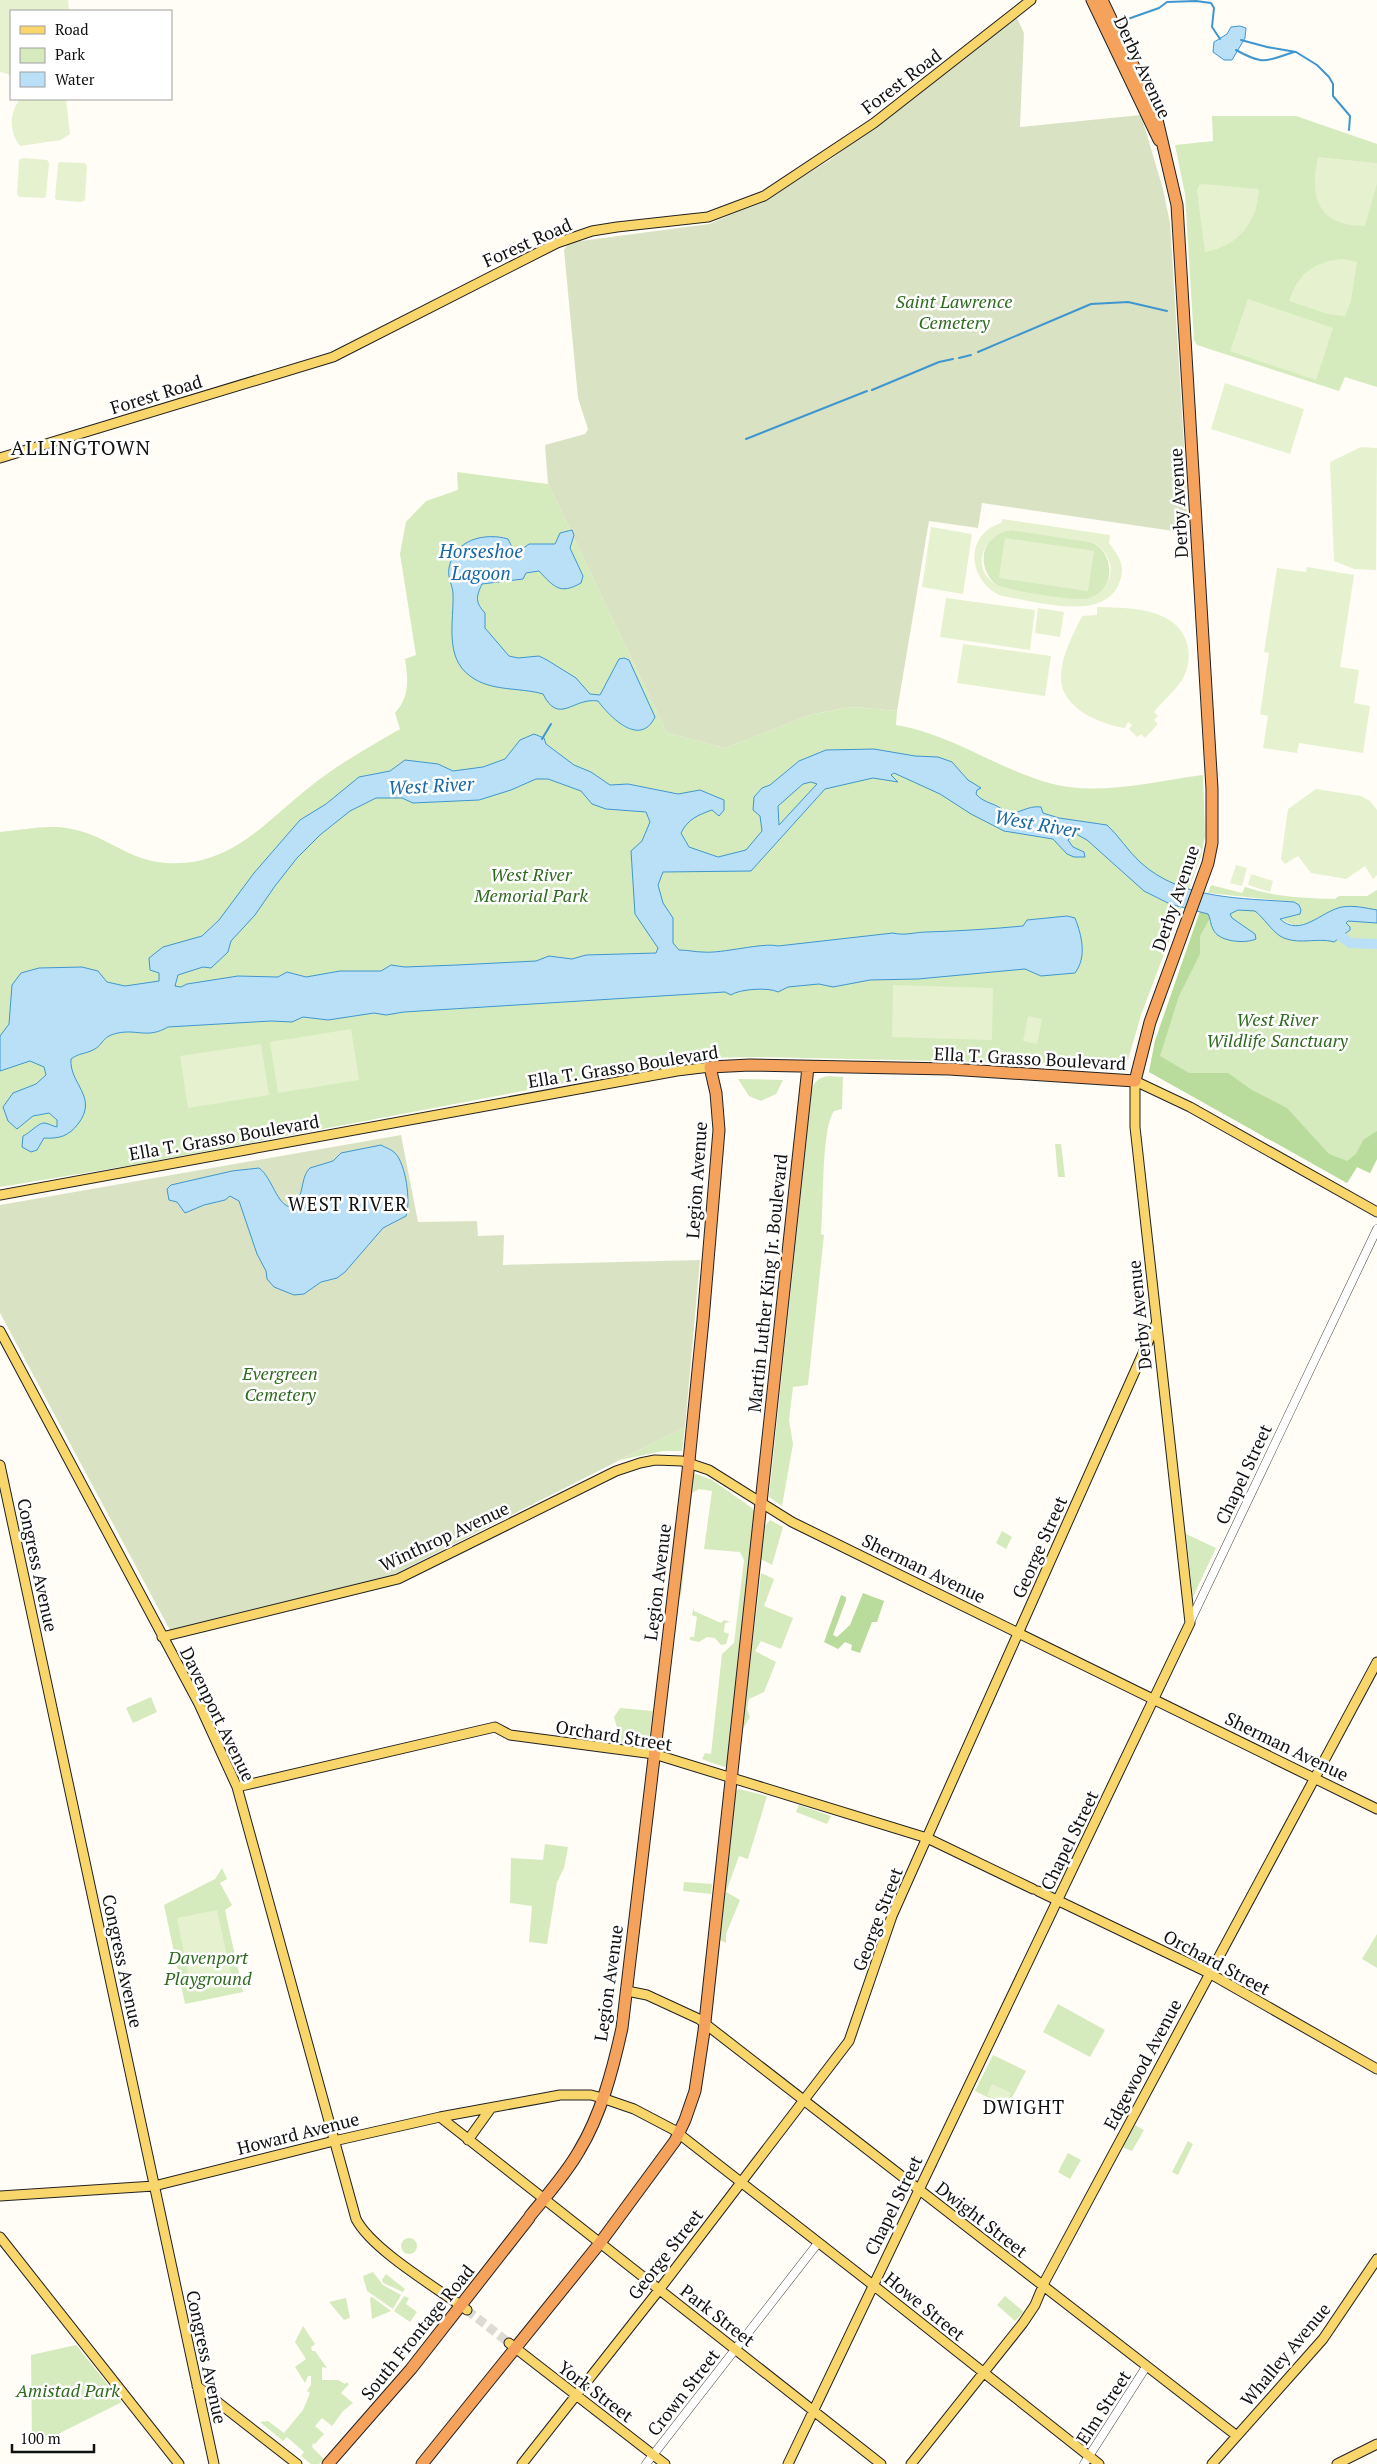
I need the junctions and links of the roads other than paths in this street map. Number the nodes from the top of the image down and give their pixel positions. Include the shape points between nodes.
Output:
1 (1031, 0) edge
2 (1092, 0) edge
3 (1102, 0) edge
4 (1131, 69) junction
5 (0, 458) edge
6 (710, 1067) junction
7 (808, 1067) junction
8 (1135, 1081) junction
9 (0, 1195) edge
10 (1377, 1212) edge
11 (1377, 1229) edge
12 (1157, 1322) junction
13 (0, 1331) edge
14 (689, 1463) junction
15 (0, 1465) edge
16 (616, 1471) joint
17 (761, 1504) junction
18 (1190, 1623) junction
19 (1019, 1634) junction
20 (162, 1637) junction
21 (1377, 1662) edge
22 (1154, 1699) junction
23 (654, 1754) junction
24 (1314, 1778) junction
25 (731, 1779) junction
26 (236, 1787) junction
27 (1377, 1809) edge
28 (927, 1838) junction
29 (1057, 1900) junction
30 (1209, 1973) junction
31 (627, 1991) junction
32 (704, 2023) junction
33 (1377, 2069) edge
34 (602, 2098) junction
35 (804, 2101) junction
36 (491, 2108) junction
37 (440, 2117) junction
38 (679, 2134) junction
39 (468, 2140) junction
40 (334, 2141) junction
41 (741, 2183) junction
42 (154, 2186) junction
43 (918, 2190) junction
44 (0, 2196) edge
45 (543, 2200) junction
46 (0, 2237) edge
47 (600, 2243) junction
48 (818, 2243) junction
49 (1377, 2259) edge
50 (873, 2285) junction
51 (1042, 2286) junction
52 (659, 2290) junction
53 (464, 2308) junction
54 (513, 2346) junction
55 (735, 2349) junction
56 (1146, 2367) junction
57 (983, 2373) junction
58 (197, 2386) junction
59 (575, 2396) junction
60 (813, 2411) junction
61 (1237, 2436) junction
62 (1377, 2444) edge
63 (653, 2455) junction
64 (1087, 2460) edge
65 (179, 2464) edge
66 (214, 2464) edge
67 (297, 2464) edge
68 (328, 2464) edge
69 (422, 2464) edge
70 (522, 2464) edge
71 (646, 2464) edge
72 (665, 2464) edge
73 (788, 2464) edge
74 (881, 2464) edge
75 (912, 2464) edge
76 (1099, 2464) edge
77 (1212, 2464) edge
78 (1337, 2464) edge

1 - 5 main road, Forest Road via 874,122 764,196 708,217 617,227 557,242 333,357
2 - 4 highway, Derby Avenue
3 - 4 highway, Derby Avenue
4 - 8 highway, Derby Avenue via 1155,111 1179,220 1212,780 1212,843 1202,882 1150,1022
6 - 7 highway, Ella T. Grasso Boulevard
6 - 9 main road, Ella T. Grasso Boulevard
6 - 14 highway, Legion Avenue via 717,1104 718,1144
7 - 8 highway, Ella T. Grasso Boulevard via 950,1069
7 - 17 highway, Martin Luther King Jr. Boulevard
8 - 10 main road, Ella T. Grasso Boulevard via 1190,1107
8 - 12 main road, Derby Avenue via 1135,1128
11 - 18 street, Chapel Street
12 - 18 main road, Derby Avenue
12 - 19 main road, George Street
13 - 20 main road, Davenport Avenue
14 - 16 main road, Sherman Avenue via 655,1460
14 - 17 main road, Sherman Avenue via 709,1470
14 - 23 highway, Legion Avenue
15 - 42 main road, Congress Avenue
16 - 20 main road, Winthrop Avenue via 398,1579
17 - 19 main road, Sherman Avenue
17 - 25 highway, Martin Luther King Jr. Boulevard
18 - 22 main road, Chapel Street
19 - 22 main road, Sherman Avenue
19 - 28 main road, George Street
20 - 26 main road, Davenport Avenue via 203,1712
21 - 24 main road, Edgewood Avenue
22 - 24 main road, Sherman Avenue
22 - 29 main road, Chapel Street
23 - 25 main road, Orchard Street
23 - 26 main road, Orchard Street via 510,1735 496,1727
23 - 31 highway, Legion Avenue
24 - 27 main road, Sherman Avenue
24 - 30 main road, Edgewood Avenue
25 - 28 main road, Orchard Street
25 - 32 highway, Martin Luther King Jr. Boulevard
26 - 40 main road, Davenport Avenue
28 - 29 main road, Orchard Street
28 - 35 main road, George Street via 892,1916 849,2041
29 - 30 main road, Orchard Street
29 - 43 main road, Chapel Street
30 - 33 main road, Orchard Street
30 - 51 main road, Edgewood Avenue
31 - 32 main road, Dwight Street via 659,2000
31 - 34 highway, Legion Avenue via 618,2048
32 - 35 main road, Dwight Street
32 - 38 highway, Martin Luther King Jr. Boulevard via 695,2091
34 - 36 main road, Howard Avenue via 560,2095
34 - 38 main road, Howe Street via 658,2120
34 - 45 highway, South Frontage Road via 580,2151
35 - 41 main road, George Street
35 - 43 main road, Dwight Street
36 - 37 main road, Howard Avenue
36 - 39 main road
37 - 39 main road, Park Street
37 - 40 main road, Howard Avenue
38 - 41 main road, Howe Street
38 - 47 highway, Martin Luther King Jr. Boulevard
39 - 45 main road, Park Street
40 - 42 main road, Howard Avenue
40 - 53 main road via 356,2219 362,2228 385,2250
41 - 48 main road, Howe Street
41 - 52 main road, George Street
42 - 44 main road, Howard Avenue
42 - 58 main road, Congress Avenue
43 - 50 main road, Chapel Street
43 - 51 main road, Dwight Street
45 - 47 main road, Park Street
45 - 53 highway, South Frontage Road
46 - 65 main road
47 - 52 main road, Park Street
47 - 54 highway, Martin Luther King Jr. Boulevard
48 - 50 main road, Howe Street
48 - 55 street, Crown Street
49 - 61 main road, Whalley Avenue via 1323,2339
50 - 57 main road, Howe Street
50 - 60 main road, Chapel Street
51 - 56 main road, Dwight Street
51 - 57 main road, Edgewood Avenue via 1023,2323
52 - 55 main road, Park Street
52 - 59 main road, George Street
53 - 68 highway, South Frontage Road
54 - 59 main road, York Street
54 - 69 highway, Martin Luther King Jr. Boulevard
55 - 60 main road, Park Street
55 - 63 street, Crown Street
56 - 61 main road, Dwight Street
56 - 64 street, Elm Street
57 - 64 main road, Howe Street
57 - 75 main road, Edgewood Avenue
58 - 66 main road, Congress Avenue
58 - 67 main road
59 - 63 main road, York Street
59 - 70 main road, George Street
60 - 73 main road, Chapel Street
60 - 74 main road, Park Street
61 - 77 main road, Whalley Avenue
62 - 78 main road
63 - 71 street, Crown Street
63 - 72 main road, York Street
64 - 76 main road, Howe Street

